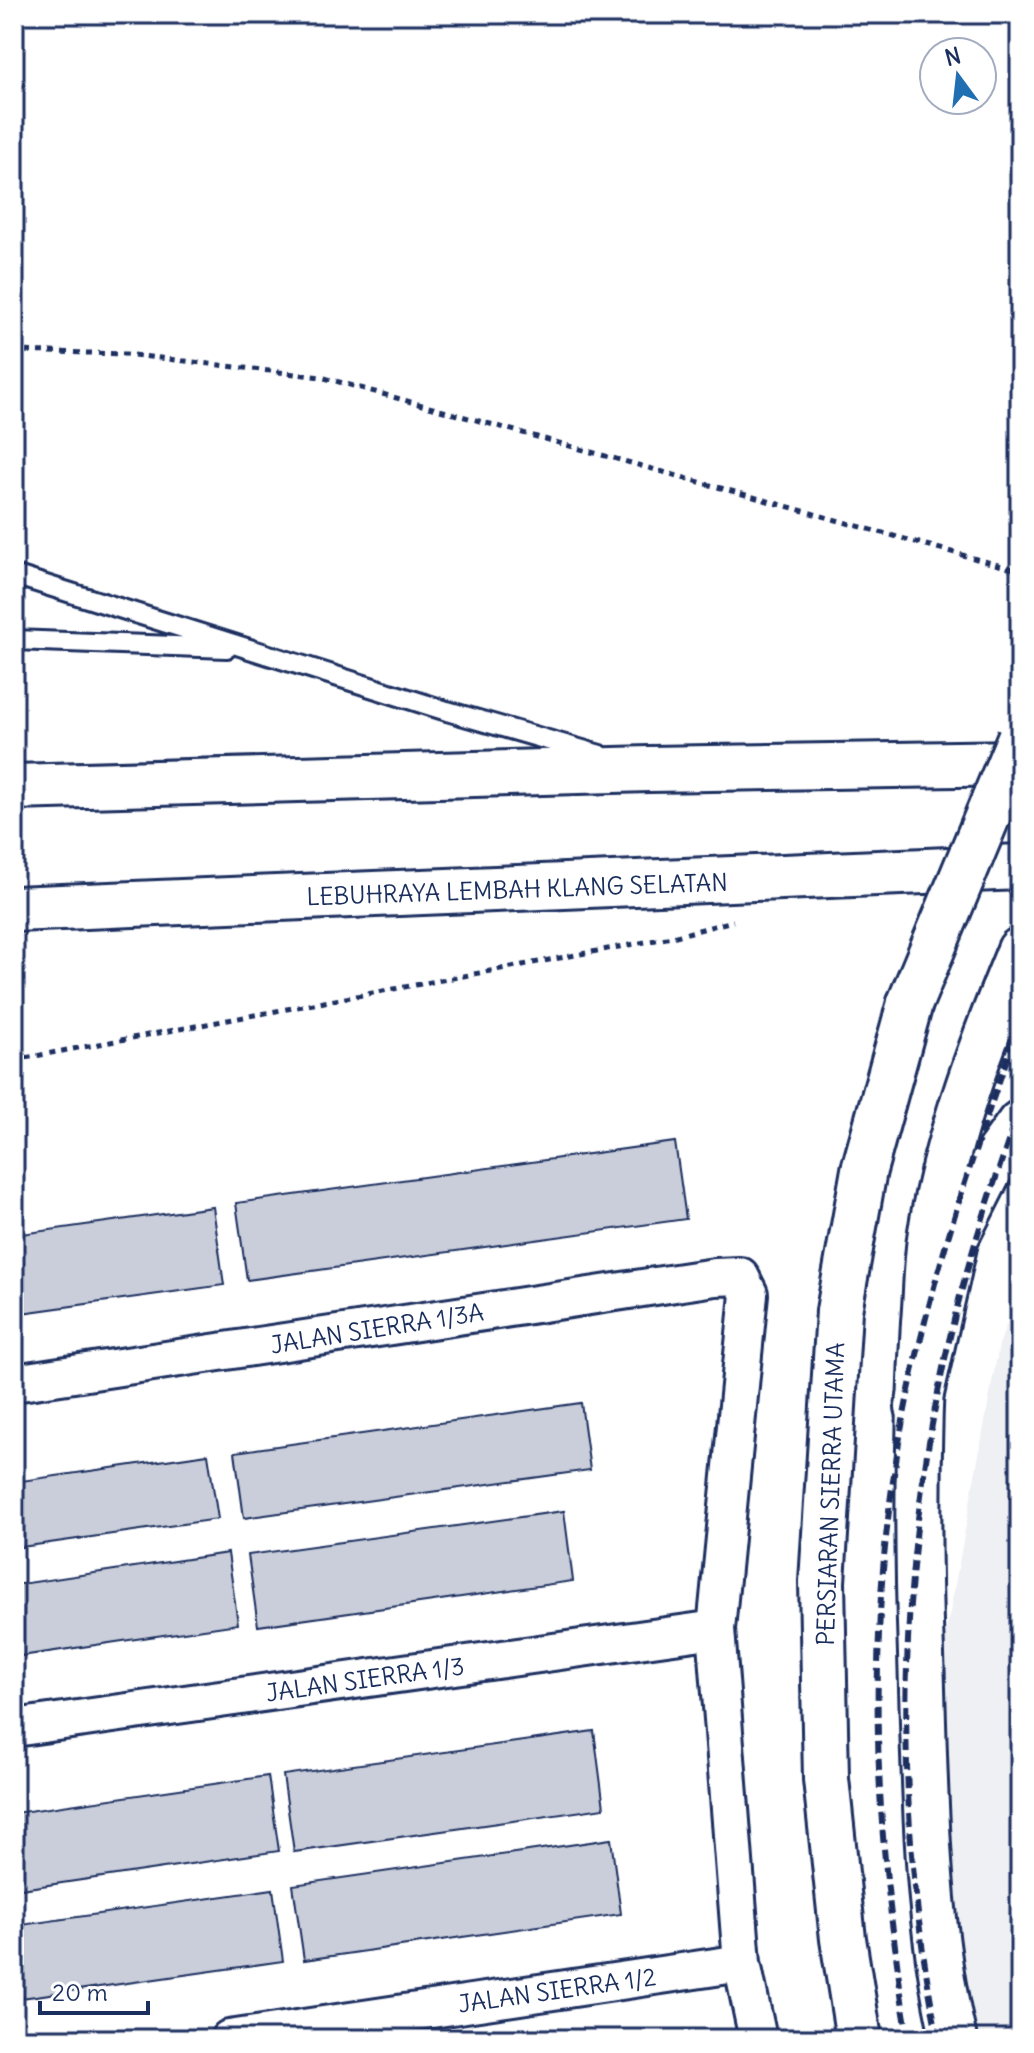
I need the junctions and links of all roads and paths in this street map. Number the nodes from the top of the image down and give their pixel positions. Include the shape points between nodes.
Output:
1 (14, 351) edge
2 (1020, 571) edge
3 (14, 575) edge
4 (14, 640) edge
5 (252, 649) junction
6 (1020, 738) edge
7 (1020, 763) edge
8 (649, 769) junction
9 (14, 787) edge
10 (1020, 867) edge
11 (14, 909) edge
12 (748, 918) dead end
13 (1020, 950) edge
14 (14, 1060) edge
15 (1020, 1123) edge
16 (14, 1383) edge
17 (918, 1407) junction
18 (716, 1629) junction
19 (14, 1728) edge
20 (742, 1963) junction
21 (229, 2039) edge
22 (758, 2039) edge
23 (859, 2039) edge
24 (954, 2039) edge

1 - 2 path via 125,354 321,377
3 - 5 lane
4 - 5 lane
5 - 8 lane
6 - 23 main road, PERSIARAN SIERRA UTAMA, bridge via 910,1003 864,1170 839,1311 822,1582 826,1779
7 - 8 main road
8 - 9 main road
10 - 11 main road, LEBUHRAYA LEMBAH KLANG SELATAN
12 - 14 path via 672,937
13 - 17 main road via 954,1132 931,1227
15 - 17 main road via 999,1152 956,1237
16 - 18 street, JALAN SIERRA 1/3A via 740,1276 749,1294
17 - 24 main road via 928,1820 938,1944
18 - 19 street, JALAN SIERRA 1/3
18 - 20 street
20 - 21 street, JALAN SIERRA 1/2
20 - 22 street

